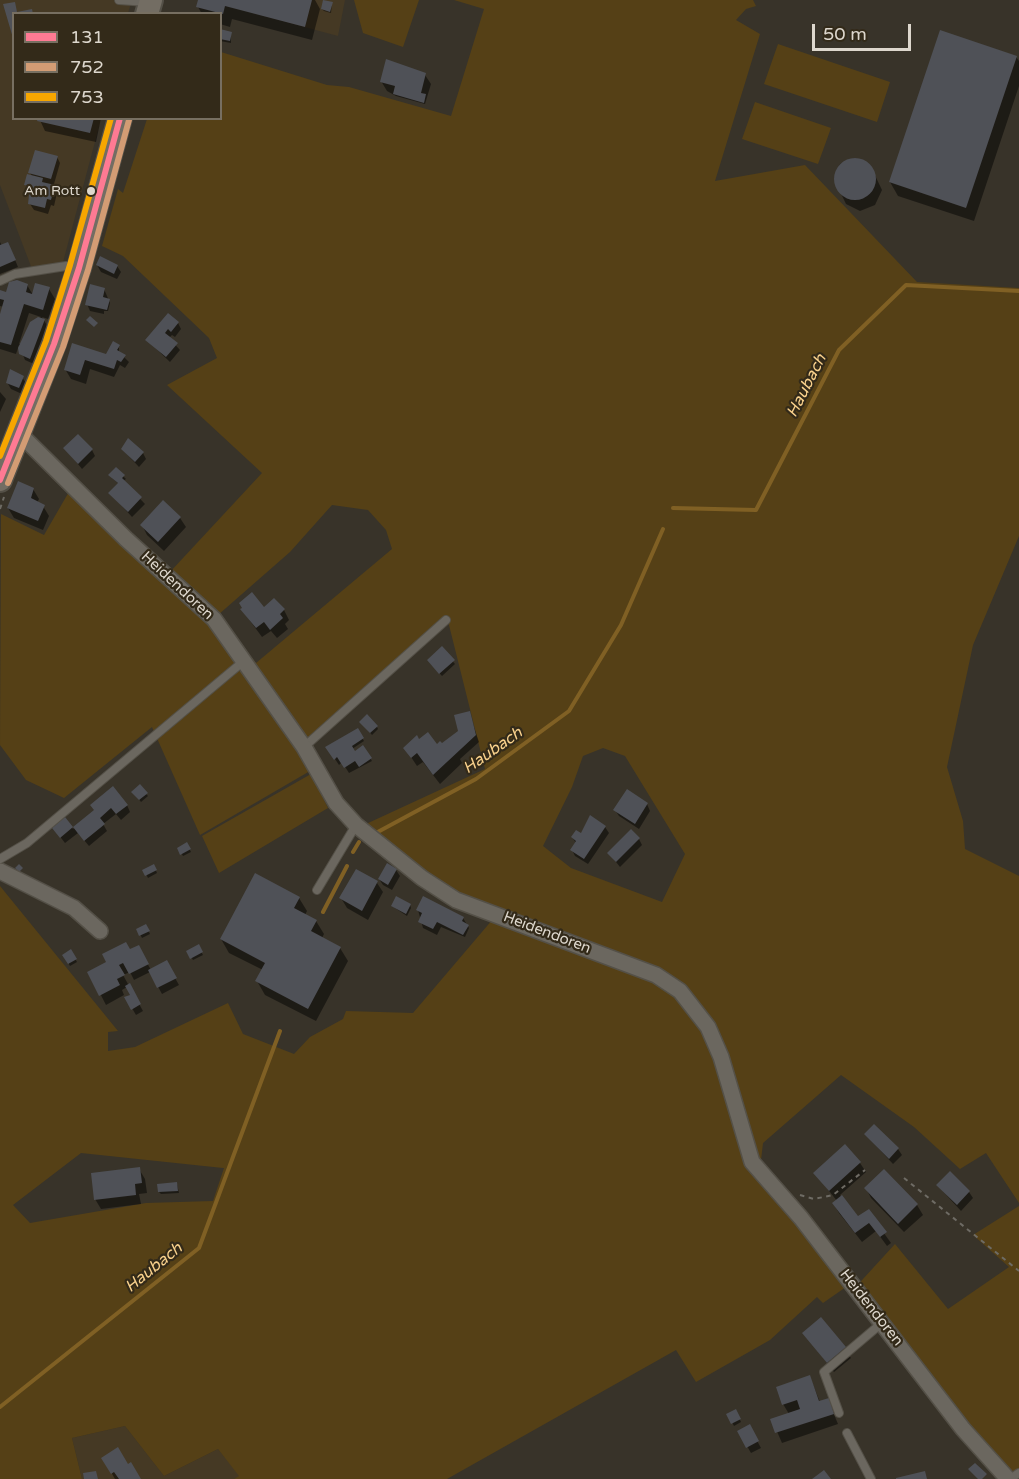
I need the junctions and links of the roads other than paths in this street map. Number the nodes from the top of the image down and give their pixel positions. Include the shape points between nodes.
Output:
1 (119, 0) edge
2 (150, 5) edge
3 (119, 120) edge
4 (79, 268) junction
5 (0, 281) edge
6 (18, 436) junction
7 (0, 480) edge
8 (446, 620) dead end
9 (244, 660) junction
10 (304, 747) junction
11 (356, 825) junction
12 (0, 860) edge
13 (0, 871) edge
14 (317, 890) dead end
15 (100, 931) dead end
16 (883, 1322) junction
17 (839, 1413) dead end
18 (848, 1433) dead end
19 (1019, 1473) edge
20 (871, 1479) edge
21 (1009, 1479) edge

1 - 2 lane
3 - 4 main road
4 - 5 lane via 66,266 15,274
4 - 6 main road
6 - 7 main road
6 - 9 street, Heidendoren via 214,619
8 - 10 lane
9 - 10 street, Heidendoren
9 - 12 lane via 27,843
10 - 11 street, Heidendoren via 336,803
11 - 14 lane
11 - 16 street, Heidendoren via 456,900 656,975 680,991 708,1027 721,1057 752,1162
13 - 15 street via 74,908
16 - 17 lane via 824,1372
16 - 21 street, Heidendoren via 963,1429
18 - 20 lane
19 - 21 lane, Heidendoren

